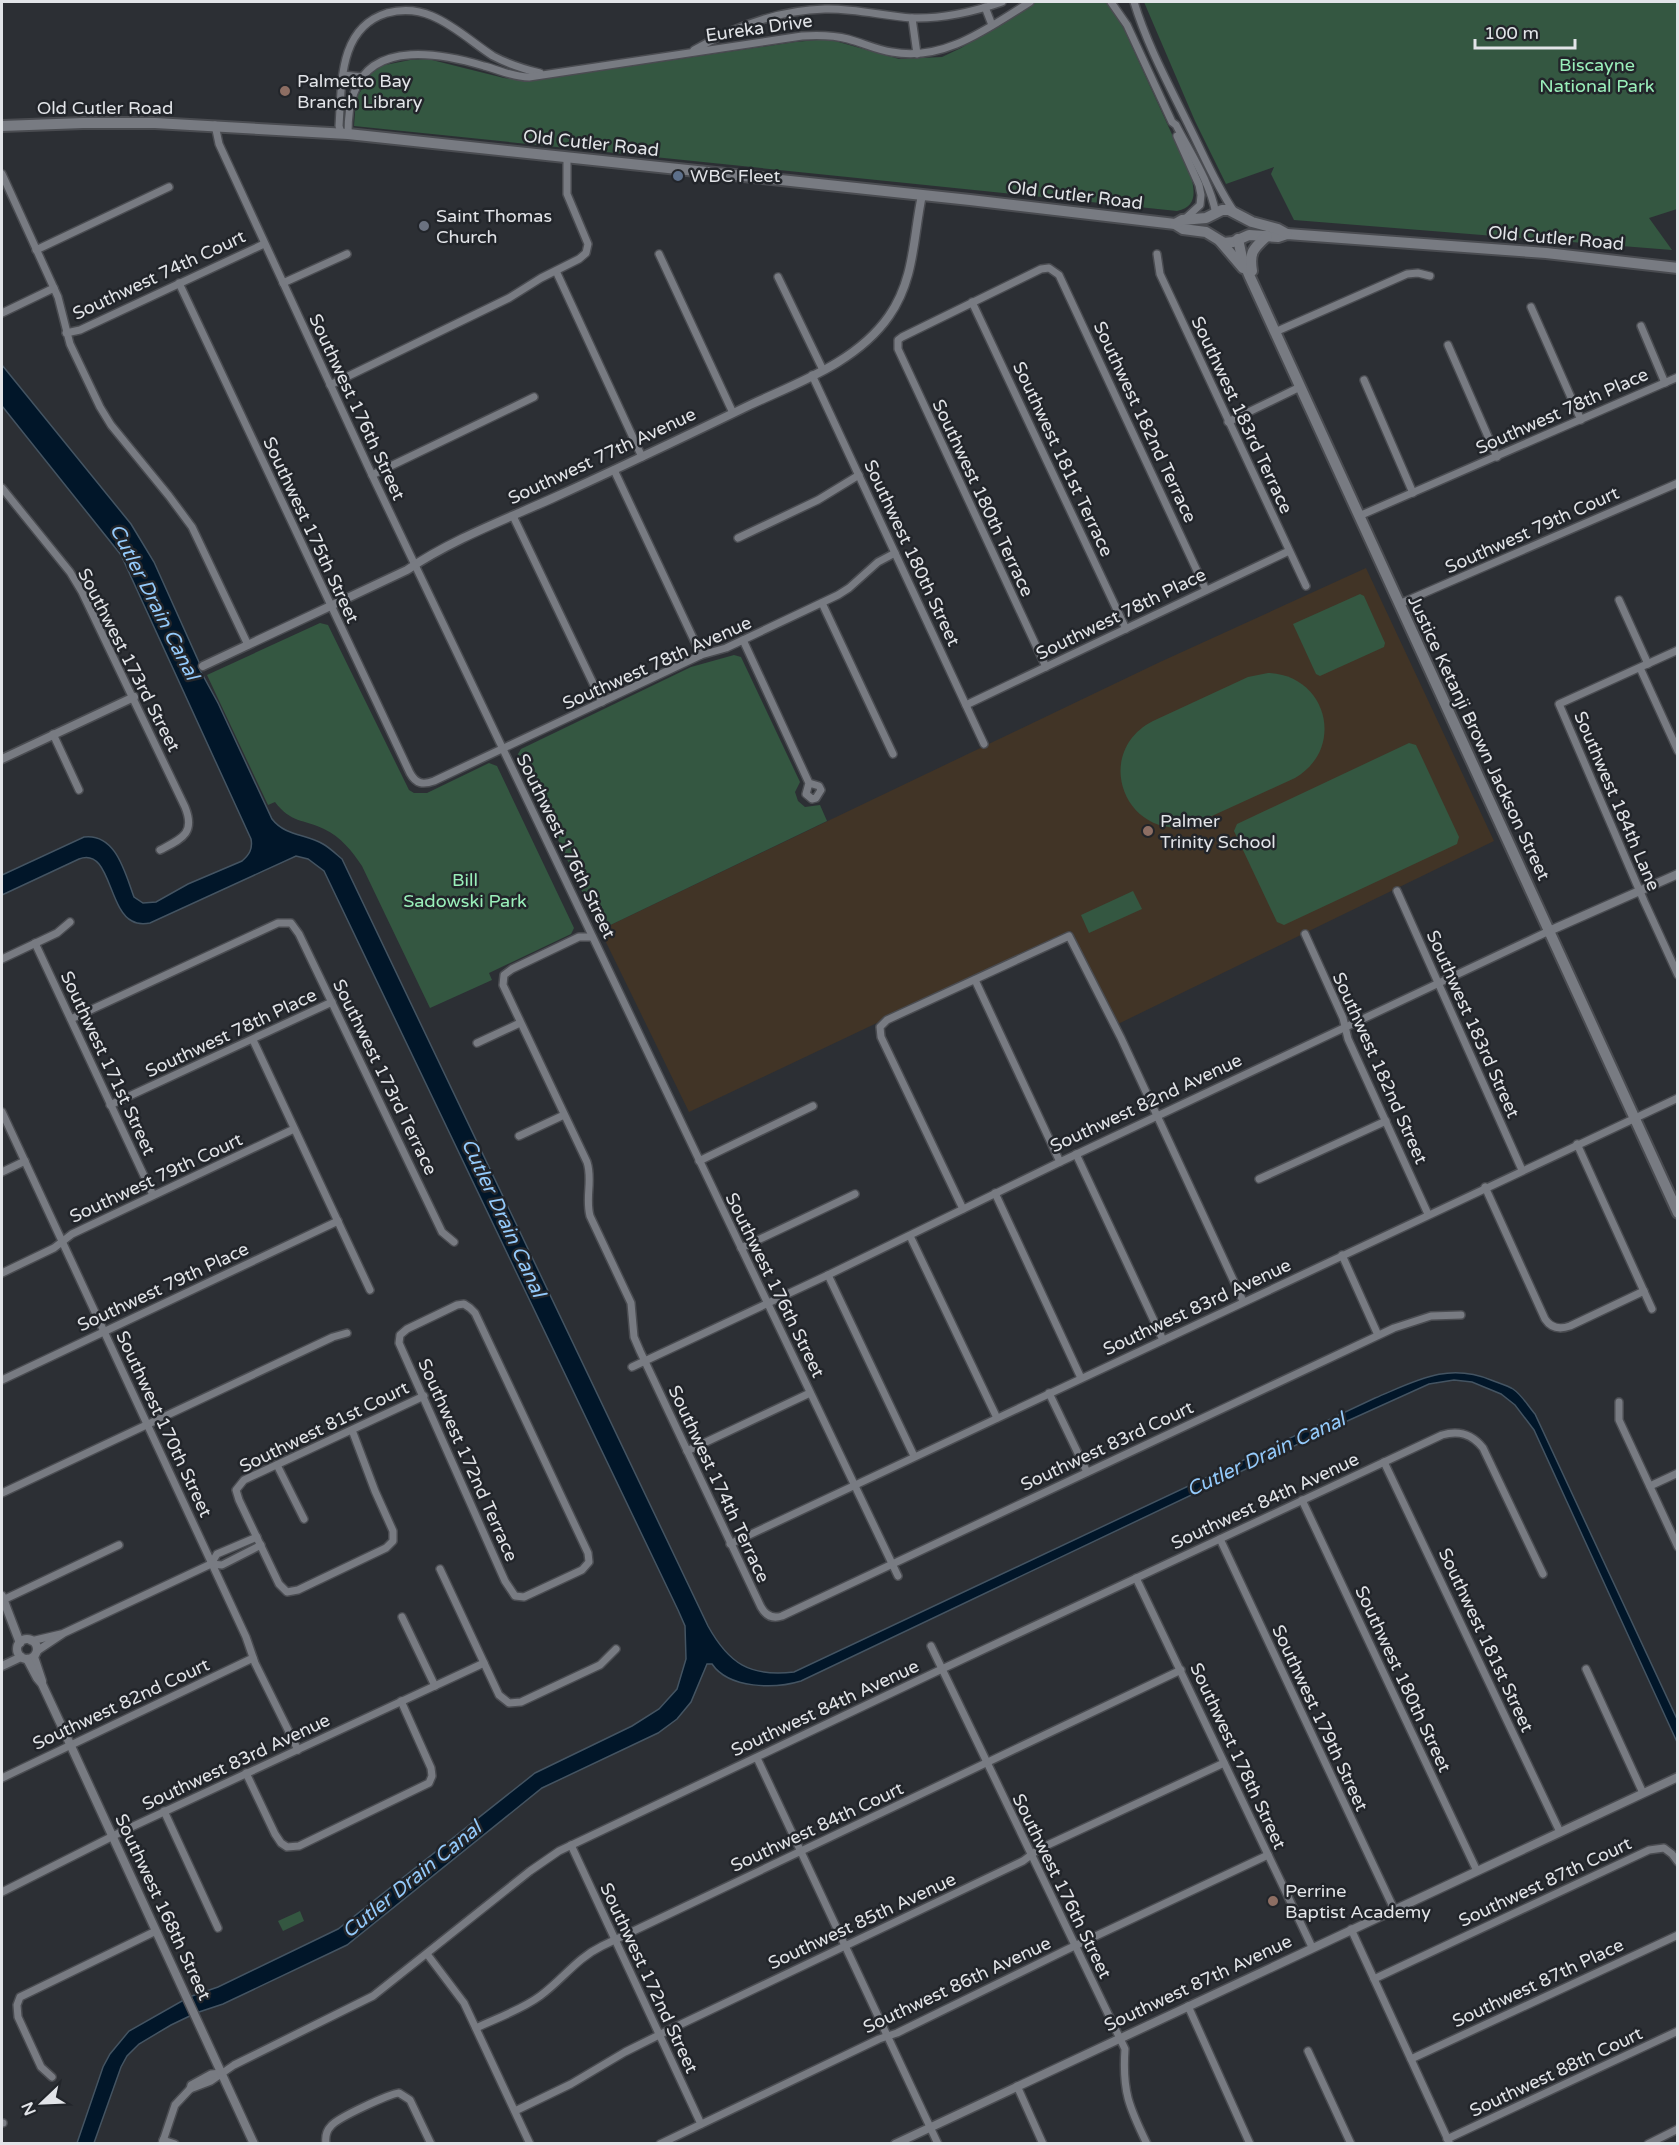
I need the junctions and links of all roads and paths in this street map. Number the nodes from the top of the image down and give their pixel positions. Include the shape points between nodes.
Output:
1 (1002, 2) edge
2 (1030, 2) edge
3 (1111, 2) edge
4 (1134, 2) edge
5 (1015, 5) edge
6 (985, 7) junction
7 (912, 18) junction
8 (992, 25) junction
9 (728, 34) junction
10 (731, 46) junction
11 (691, 52) junction
12 (917, 54) junction
13 (501, 60) junction
14 (499, 71) junction
15 (543, 74) junction
16 (343, 75) junction
17 (362, 77) junction
18 (342, 93) junction
19 (353, 93) junction
20 (1172, 123) junction
21 (214, 125) junction
22 (2, 126) edge
23 (344, 133) junction
24 (567, 157) junction
25 (2, 174) edge
26 (169, 187) dead end
27 (922, 195) junction
28 (1236, 213) junction
29 (1216, 214) junction
30 (1179, 222) junction
31 (1287, 234) junction
32 (1267, 236) junction
33 (1239, 238) junction
34 (1219, 239) junction
35 (264, 244) junction
36 (36, 250) junction
37 (347, 254) dead end
38 (659, 254) dead end
39 (1157, 254) dead end
40 (1677, 268) edge
41 (556, 271) junction
42 (1430, 276) dead end
43 (778, 277) dead end
44 (1250, 277) junction
45 (179, 283) junction
46 (283, 284) junction
47 (54, 288) junction
48 (972, 302) junction
49 (1531, 307) dead end
50 (2, 313) edge
51 (1641, 326) dead end
52 (1275, 332) junction
53 (66, 333) junction
54 (1448, 345) dead end
55 (823, 370) junction
56 (812, 375) junction
57 (1677, 377) edge
58 (1364, 380) dead end
59 (1665, 382) junction
60 (330, 385) junction
61 (1300, 387) junction
62 (534, 397) dead end
63 (733, 413) junction
64 (1581, 420) junction
65 (1228, 422) junction
66 (642, 457) junction
67 (1497, 457) junction
68 (614, 470) junction
69 (372, 475) junction
70 (859, 475) junction
71 (1677, 483) edge
72 (2, 488) edge
73 (1413, 493) junction
74 (513, 516) junction
75 (1359, 516) junction
76 (738, 538) dead end
77 (1289, 551) junction
78 (895, 553) junction
79 (415, 565) junction
80 (1305, 586) dead end
81 (1206, 590) junction
82 (1619, 600) dead end
83 (822, 603) junction
84 (1399, 604) junction
85 (330, 606) junction
86 (1126, 630) junction
87 (743, 640) junction
88 (248, 645) junction
89 (1677, 650) edge
90 (701, 655) junction
91 (1648, 664) junction
92 (203, 666) dead end
93 (1046, 667) junction
94 (1640, 668) junction
95 (134, 697) junction
96 (602, 702) junction
97 (966, 705) junction
98 (53, 734) junction
99 (984, 744) dead end
100 (503, 750) junction
101 (1677, 751) edge
102 (893, 754) dead end
103 (2, 759) edge
104 (809, 783) dead end
105 (422, 784) joint
106 (79, 790) dead end
107 (160, 850) dead end
108 (1677, 874) edge
109 (1397, 891) dead end
110 (1640, 891) junction
111 (70, 922) dead end
112 (1549, 931) junction
113 (1305, 934) dead end
114 (592, 936) junction
115 (36, 943) junction
116 (2, 959) edge
117 (1677, 975) edge
118 (975, 980) junction
119 (1438, 983) junction
120 (332, 1002) junction
121 (71, 1020) junction
122 (520, 1023) junction
123 (1346, 1028) junction
124 (253, 1040) junction
125 (477, 1043) dead end
126 (1677, 1098) edge
127 (110, 1105) junction
128 (813, 1106) dead end
129 (2, 1112) edge
130 (564, 1115) junction
131 (1158, 1116) junction
132 (1634, 1118) junction
133 (1386, 1121) junction
134 (294, 1129) junction
135 (519, 1136) dead end
136 (1577, 1144) junction
137 (1076, 1154) junction
138 (25, 1161) junction
139 (699, 1161) junction
140 (1059, 1162) junction
141 (1522, 1170) junction
142 (2, 1172) edge
143 (1259, 1179) dead end
144 (1485, 1187) junction
145 (995, 1193) junction
146 (855, 1194) dead end
147 (153, 1195) junction
148 (963, 1209) junction
149 (1677, 1213) edge
150 (1428, 1214) junction
151 (338, 1221) junction
152 (910, 1236) junction
153 (63, 1241) junction
154 (454, 1242) dead end
155 (741, 1248) junction
156 (1342, 1255) junction
157 (2, 1273) edge
158 (828, 1275) junction
159 (370, 1290) dead end
160 (1644, 1291) junction
161 (1244, 1301) junction
162 (768, 1304) junction
163 (1652, 1309) dead end
164 (1461, 1315) dead end
165 (105, 1332) junction
166 (347, 1333) dead end
167 (1378, 1335) junction
168 (1163, 1340) junction
169 (644, 1361) junction
170 (632, 1367) dead end
171 (1081, 1378) junction
172 (2, 1380) edge
173 (810, 1393) junction
174 (1049, 1393) junction
175 (424, 1396) junction
176 (1619, 1402) dead end
177 (997, 1418) junction
178 (147, 1425) junction
179 (352, 1430) junction
180 (687, 1451) junction
181 (914, 1456) junction
182 (1384, 1462) junction
183 (277, 1465) junction
184 (1087, 1472) junction
185 (1677, 1473) edge
186 (854, 1485) junction
187 (1650, 1486) junction
188 (2, 1493) edge
189 (1302, 1500) junction
190 (303, 1519) dead end
191 (257, 1537) junction
192 (1220, 1539) junction
193 (730, 1544) junction
194 (119, 1545) dead end
195 (261, 1545) junction
196 (1677, 1547) edge
197 (212, 1564) junction
198 (892, 1564) junction
199 (440, 1569) dead end
200 (1543, 1574) dead end
201 (898, 1576) dead end
202 (1136, 1578) junction
203 (2, 1598) edge
204 (769, 1616) joint
205 (402, 1617) dead end
206 (64, 1633) junction
207 (931, 1646) dead end
208 (616, 1648) dead end
209 (27, 1650) junction
210 (253, 1658) junction
211 (2, 1660) edge
212 (484, 1663) junction
213 (2, 1666) edge
214 (942, 1669) junction
215 (1586, 1669) dead end
216 (1181, 1670) junction
217 (435, 1686) junction
218 (401, 1701) junction
219 (70, 1744) junction
220 (298, 1750) junction
221 (757, 1758) junction
222 (987, 1762) junction
223 (1224, 1763) junction
224 (246, 1773) junction
225 (1677, 1777) edge
226 (2, 1778) edge
227 (1643, 1793) junction
228 (164, 1812) junction
229 (1560, 1832) junction
230 (113, 1836) junction
231 (570, 1845) junction
232 (800, 1851) junction
233 (1031, 1855) junction
234 (1268, 1855) junction
235 (1677, 1862) edge
236 (1477, 1871) junction
237 (2, 1892) edge
238 (1394, 1910) junction
239 (218, 1928) dead end
240 (1351, 1929) junction
241 (156, 1931) junction
242 (1677, 1935) edge
243 (615, 1940) junction
244 (845, 1946) junction
245 (1075, 1946) junction
246 (1312, 1947) junction
247 (427, 1954) junction
248 (1374, 1979) junction
249 (1188, 2006) junction
250 (476, 2028) junction
251 (1677, 2031) edge
252 (659, 2035) junction
253 (888, 2036) junction
254 (1120, 2038) junction
255 (1308, 2051) dead end
256 (1411, 2059) junction
257 (222, 2073) junction
258 (52, 2077) dead end
259 (1017, 2086) junction
260 (515, 2111) junction
261 (701, 2124) junction
262 (931, 2127) junction
263 (1677, 2129) edge
264 (326, 2140) edge
265 (163, 2141) edge
266 (1448, 2141) edge
267 (176, 2144) edge
268 (254, 2144) edge
269 (431, 2144) edge
270 (530, 2144) edge
271 (660, 2144) edge
272 (895, 2144) edge
273 (938, 2144) edge
274 (1043, 2144) edge
275 (1147, 2144) edge
276 (1250, 2144) edge
277 (1351, 2144) edge
278 (1648, 2144) edge

1 - 6 street, Eureka Drive
2 - 5 street, Eureka Drive
3 - 20 street via 1126,25
4 - 28 street via 1182,111 1223,195
5 - 8 street, Eureka Drive
6 - 7 street, Eureka Drive
6 - 8 street
7 - 9 street, Eureka Drive via 848,10 808,10 770,17
7 - 12 street
8 - 12 street, Eureka Drive via 956,45
9 - 10 street
9 - 11 street, Eureka Drive
10 - 11 street, Eureka Drive
10 - 12 street, Eureka Drive via 823,35 891,52
11 - 15 street, Eureka Drive
13 - 14 street
13 - 15 street, Eureka Drive
13 - 16 street, Eureka Drive via 432,16 398,11 377,18 358,33 347,51
14 - 15 street, Eureka Drive via 522,77
14 - 17 street, Eureka Drive via 441,55 417,54 384,61
16 - 17 street
16 - 18 street, Eureka Drive
17 - 19 street, Eureka Drive
18 - 19 street
18 - 23 street, Eureka Drive via 339,126
19 - 23 street, Eureka Drive
20 - 29 street via 1206,183
20 - 30 street via 1201,190 1200,205
21 - 22 main road, Old Cutler Road via 105,122
21 - 23 main road, Old Cutler Road
21 - 35 street, Southwest 176th Street
23 - 24 main road, Old Cutler Road
24 - 27 main road, Old Cutler Road
24 - 41 street via 566,190 588,248 579,259
25 - 36 street
26 - 36 street
27 - 30 main road, Old Cutler Road
27 - 55 street, Southwest 77th Avenue via 913,260 899,299 864,344
28 - 29 main road via 1224,210
28 - 31 main road, Old Cutler Road
28 - 33 main road via 1242,226
29 - 30 main road, Old Cutler Road
29 - 34 main road via 1212,229
30 - 34 main road, Old Cutler Road via 1183,229 1204,231
31 - 32 main road, Old Cutler Road
31 - 40 main road, Old Cutler Road via 1546,253
32 - 33 main road, Old Cutler Road
32 - 44 main road via 1251,253
33 - 34 main road via 1229,243
33 - 44 main road, Justice Ketanji Brown Jackson Street
34 - 44 main road, Justice Ketanji Brown Jackson Street
35 - 45 street, Southwest 74th Court
35 - 46 street, Southwest 176th Street
36 - 47 street
37 - 46 street
38 - 63 street
39 - 65 street, Southwest 183rd Terrace via 1160,274
41 - 60 street
41 - 66 street
42 - 52 street via 1407,274
43 - 55 street
44 - 52 main road, Justice Ketanji Brown Jackson Street
45 - 53 street, Southwest 74th Court
45 - 85 street, Southwest 175th Street
46 - 60 street, Southwest 176th Street
47 - 50 street
47 - 53 street
48 - 81 street, Southwest 182nd Terrace via 1041,269 1053,269
48 - 86 street, Southwest 181st Terrace
48 - 93 street, Southwest 180th Terrace via 905,335 898,340 899,353
49 - 64 street
51 - 59 street
52 - 61 main road, Justice Ketanji Brown Jackson Street
53 - 88 street via 106,419 195,533
54 - 67 street
55 - 56 street, Southwest 77th Avenue
56 - 63 street, Southwest 77th Avenue
56 - 70 street, Southwest 180th Street
57 - 59 street, Southwest 78th Place
58 - 73 street
59 - 64 street, Southwest 78th Place
60 - 69 street, Southwest 176th Street
61 - 65 street
61 - 75 main road, Justice Ketanji Brown Jackson Street
62 - 69 street
63 - 66 street, Southwest 77th Avenue
64 - 67 street, Southwest 78th Place
65 - 77 street, Southwest 183rd Terrace
66 - 68 street, Southwest 77th Avenue
67 - 73 street, Southwest 78th Place
68 - 74 street, Southwest 77th Avenue
68 - 90 street
69 - 79 street, Southwest 176th Street
70 - 76 street via 818,500
70 - 78 street, Southwest 180th Street
71 - 84 street, Southwest 79th Court
72 - 95 street, Southwest 173rd Street via 74,578
73 - 75 street, Southwest 78th Place
74 - 79 street, Southwest 77th Avenue
74 - 96 street
75 - 84 main road, Justice Ketanji Brown Jackson Street
77 - 80 street, Southwest 183rd Terrace
77 - 81 street, Southwest 78th Place
78 - 83 street, Southwest 78th Avenue via 878,562 845,591
78 - 97 street, Southwest 180th Street
79 - 85 street, Southwest 77th Avenue
79 - 100 street, Southwest 176th Street
81 - 86 street, Southwest 78th Place
82 - 91 street
83 - 87 street, Southwest 78th Avenue
83 - 102 street
84 - 112 main road, Justice Ketanji Brown Jackson Street
85 - 88 street, Southwest 77th Avenue
85 - 105 street, Southwest 175th Street via 410,773
86 - 93 street, Southwest 78th Place
87 - 90 street, Southwest 78th Avenue
87 - 104 street
88 - 92 street, Southwest 77th Avenue
89 - 91 street
90 - 96 street, Southwest 78th Avenue
91 - 94 street
93 - 97 street, Southwest 78th Place
94 - 101 street
94 - 110 street, Southwest 184th Lane via 1559,704
95 - 98 street
95 - 107 street, Southwest 173rd Street via 185,807 189,826 180,838
96 - 100 street, Southwest 78th Avenue
97 - 99 street, Southwest 180th Street
98 - 103 street
98 - 106 street
100 - 105 street, Southwest 78th Avenue
100 - 114 street, Southwest 176th Street
108 - 110 street, Southwest 82nd Avenue
109 - 119 street, Southwest 183rd Street
110 - 112 street, Southwest 82nd Avenue
110 - 117 street, Southwest 184th Lane
111 - 115 street
112 - 119 street, Southwest 82nd Avenue
112 - 132 main road, Justice Ketanji Brown Jackson Street
113 - 123 street, Southwest 182nd Street
114 - 122 street via 579,937 502,977
114 - 139 street, Southwest 176th Street
115 - 116 street
115 - 121 street, Southwest 171st Street
118 - 131 street via 1069,936
118 - 140 street
118 - 148 street via 886,1020 880,1027 881,1037
119 - 123 street, Southwest 82nd Avenue
119 - 141 street, Southwest 183rd Street
120 - 121 street, Southwest 173rd Terrace via 300,934 291,923 278,923
120 - 124 street, Southwest 78th Place
120 - 154 street, Southwest 173rd Terrace via 442,1232
121 - 127 street, Southwest 171st Street
122 - 125 street
122 - 130 street
123 - 131 street, Southwest 82nd Avenue
123 - 133 street, Southwest 182nd Street
124 - 127 street, Southwest 78th Place
124 - 134 street
126 - 132 street, Southwest 83rd Avenue
127 - 147 street, Southwest 171st Street
128 - 139 street
129 - 138 street, Southwest 170th Street
130 - 135 street
130 - 169 street via 590,1169 590,1216 631,1303 634,1337
131 - 137 street, Southwest 82nd Avenue
131 - 161 street
132 - 136 street, Southwest 83rd Avenue
132 - 149 main road, Justice Ketanji Brown Jackson Street
133 - 143 street
133 - 150 street, Southwest 182nd Street
134 - 147 street, Southwest 79th Court
134 - 151 street
136 - 141 street, Southwest 83rd Avenue
136 - 160 street
137 - 140 street, Southwest 82nd Avenue
137 - 168 street
138 - 142 street
138 - 153 street, Southwest 170th Street
139 - 155 street, Southwest 176th Street
140 - 145 street, Southwest 82nd Avenue
141 - 144 street, Southwest 83rd Avenue
144 - 150 street, Southwest 83rd Avenue
144 - 160 street via 1545,1318 1555,1328 1570,1326
145 - 148 street, Southwest 82nd Avenue
145 - 171 street
146 - 155 street
147 - 153 street, Southwest 79th Court
148 - 152 street, Southwest 82nd Avenue
150 - 156 street, Southwest 83rd Avenue
151 - 159 street
151 - 165 street, Southwest 79th Place
152 - 158 street, Southwest 82nd Avenue
152 - 177 street
153 - 157 street, Southwest 79th Court
153 - 165 street, Southwest 170th Street
155 - 162 street, Southwest 176th Street
156 - 161 street, Southwest 83rd Avenue
156 - 167 street
158 - 162 street, Southwest 82nd Avenue
158 - 181 street
160 - 163 street
161 - 168 street, Southwest 83rd Avenue
162 - 169 street, Southwest 82nd Avenue
162 - 173 street, Southwest 176th Street
164 - 167 street, Southwest 83rd Court via 1431,1316
165 - 172 street, Southwest 79th Place
165 - 178 street, Southwest 170th Street
166 - 178 street via 333,1336
167 - 184 street, Southwest 83rd Court
168 - 171 street, Southwest 83rd Avenue
169 - 170 street, Southwest 82nd Avenue
169 - 180 street, Southwest 174th Terrace
171 - 174 street, Southwest 83rd Avenue
173 - 180 street
173 - 186 street, Southwest 176th Street
174 - 177 street, Southwest 83rd Avenue
174 - 184 street
175 - 175 street, Southwest 172nd Terrace via 515,1596 524,1597 582,1570 589,1562 586,1548 475,1313 467,1306 457,1305 400,1335 401,1347
175 - 179 street, Southwest 81st Court
176 - 187 street via 1619,1420
177 - 181 street, Southwest 83rd Avenue
178 - 188 street
178 - 197 street, Southwest 170th Street
179 - 183 street, Southwest 81st Court
179 - 195 street via 393,1531 393,1541 347,1567 287,1592 279,1584
180 - 193 street, Southwest 174th Terrace
181 - 186 street, Southwest 83rd Avenue
182 - 189 street, Southwest 84th Avenue
182 - 200 street, Southwest 84th Avenue via 1450,1433 1474,1439 1487,1455
182 - 229 street, Southwest 181st Street
183 - 190 street
183 - 191 street, Southwest 81st Court via 237,1486 239,1500
184 - 198 street, Southwest 83rd Court
185 - 187 street
186 - 193 street, Southwest 83rd Avenue
186 - 198 street, Southwest 176th Street
187 - 196 street
189 - 192 street, Southwest 84th Avenue
189 - 236 street, Southwest 180th Street
191 - 195 street
191 - 197 street via 217,1554
192 - 202 street, Southwest 84th Avenue
192 - 238 street, Southwest 179th Street
193 - 204 street, Southwest 174th Terrace
194 - 203 street
195 - 197 street via 222,1565
197 - 206 street
197 - 210 street, Southwest 170th Street
198 - 201 street, Southwest 176th Street
198 - 204 street, Southwest 83rd Court via 782,1616
199 - 212 street
202 - 214 street, Southwest 84th Avenue
202 - 216 street, Southwest 178th Street
203 - 209 street, Southwest 168th Street
205 - 217 street
206 - 209 street
206 - 209 street
207 - 214 street, Southwest 176th Street
208 - 212 street via 600,1665 521,1702 509,1703 500,1695
209 - 211 street
209 - 213 street
209 - 219 street, Southwest 168th Street
210 - 219 street, Southwest 82nd Court
210 - 220 street, Southwest 170th Street
212 - 217 street, Southwest 83rd Avenue
214 - 221 street, Southwest 84th Avenue
214 - 222 street, Southwest 176th Street
215 - 227 street
216 - 222 street, Southwest 84th Court
216 - 223 street, Southwest 178th Street
217 - 218 street, Southwest 83rd Avenue
218 - 220 street, Southwest 83rd Avenue
218 - 224 street via 430,1763 431,1780 299,1846 283,1845 274,1834
219 - 226 street, Southwest 82nd Court
219 - 230 street, Southwest 168th Street
220 - 224 street, Southwest 83rd Avenue
221 - 231 street, Southwest 84th Avenue
221 - 232 street
222 - 232 street, Southwest 84th Court
222 - 233 street, Southwest 176th Street
223 - 233 street, Southwest 85th Avenue
223 - 234 street, Southwest 178th Street
224 - 228 street, Southwest 83rd Avenue
225 - 227 street, Southwest 87th Avenue
227 - 229 street, Southwest 87th Avenue
228 - 230 street, Southwest 83rd Avenue
228 - 239 street
229 - 236 street, Southwest 87th Avenue
230 - 237 street, Southwest 83rd Avenue
230 - 241 street, Southwest 168th Street
231 - 243 street, Southwest 172nd Street
231 - 247 street, Southwest 84th Avenue via 530,1871
232 - 243 street, Southwest 84th Court
232 - 244 street
233 - 244 street, Southwest 85th Avenue
233 - 245 street, Southwest 176th Street
234 - 245 street, Southwest 86th Avenue
234 - 246 street, Southwest 178th Street
235 - 248 street, Southwest 87th Court via 1664,1848 1649,1850
236 - 238 street, Southwest 87th Avenue
238 - 240 street, Southwest 87th Avenue
240 - 246 street, Southwest 87th Avenue
240 - 248 street
241 - 257 street, Southwest 168th Street
241 - 258 street via 23,1994 18,2001 18,2017 41,2067
242 - 256 street, Southwest 87th Place
243 - 250 street, Southwest 84th Court via 583,1957 531,2001
243 - 252 street, Southwest 172nd Street
244 - 252 street, Southwest 85th Avenue
244 - 253 street
245 - 253 street, Southwest 86th Avenue
245 - 254 street, Southwest 176th Street
246 - 249 street, Southwest 87th Avenue
247 - 250 street via 464,2002
247 - 257 street, Southwest 84th Avenue via 366,2001
248 - 256 street
249 - 254 street, Southwest 87th Avenue
249 - 276 street
250 - 260 street
251 - 266 street, Southwest 88th Court
252 - 260 street, Southwest 85th Avenue
252 - 261 street, Southwest 172nd Street
253 - 261 street, Southwest 86th Avenue
253 - 262 street
254 - 259 street, Southwest 87th Avenue
254 - 275 street, Southwest 176th Street via 1125,2049 1127,2098
255 - 277 street
256 - 266 street
257 - 265 street via 190,2089 176,2105
257 - 268 street, Southwest 168th Street
259 - 262 street, Southwest 87th Avenue
259 - 274 street
260 - 270 street
261 - 271 street, Southwest 86th Avenue
262 - 272 street, Southwest 87th Avenue
262 - 273 street
263 - 278 street
264 - 269 street via 327,2131 335,2122 394,2094 403,2094
265 - 267 street

